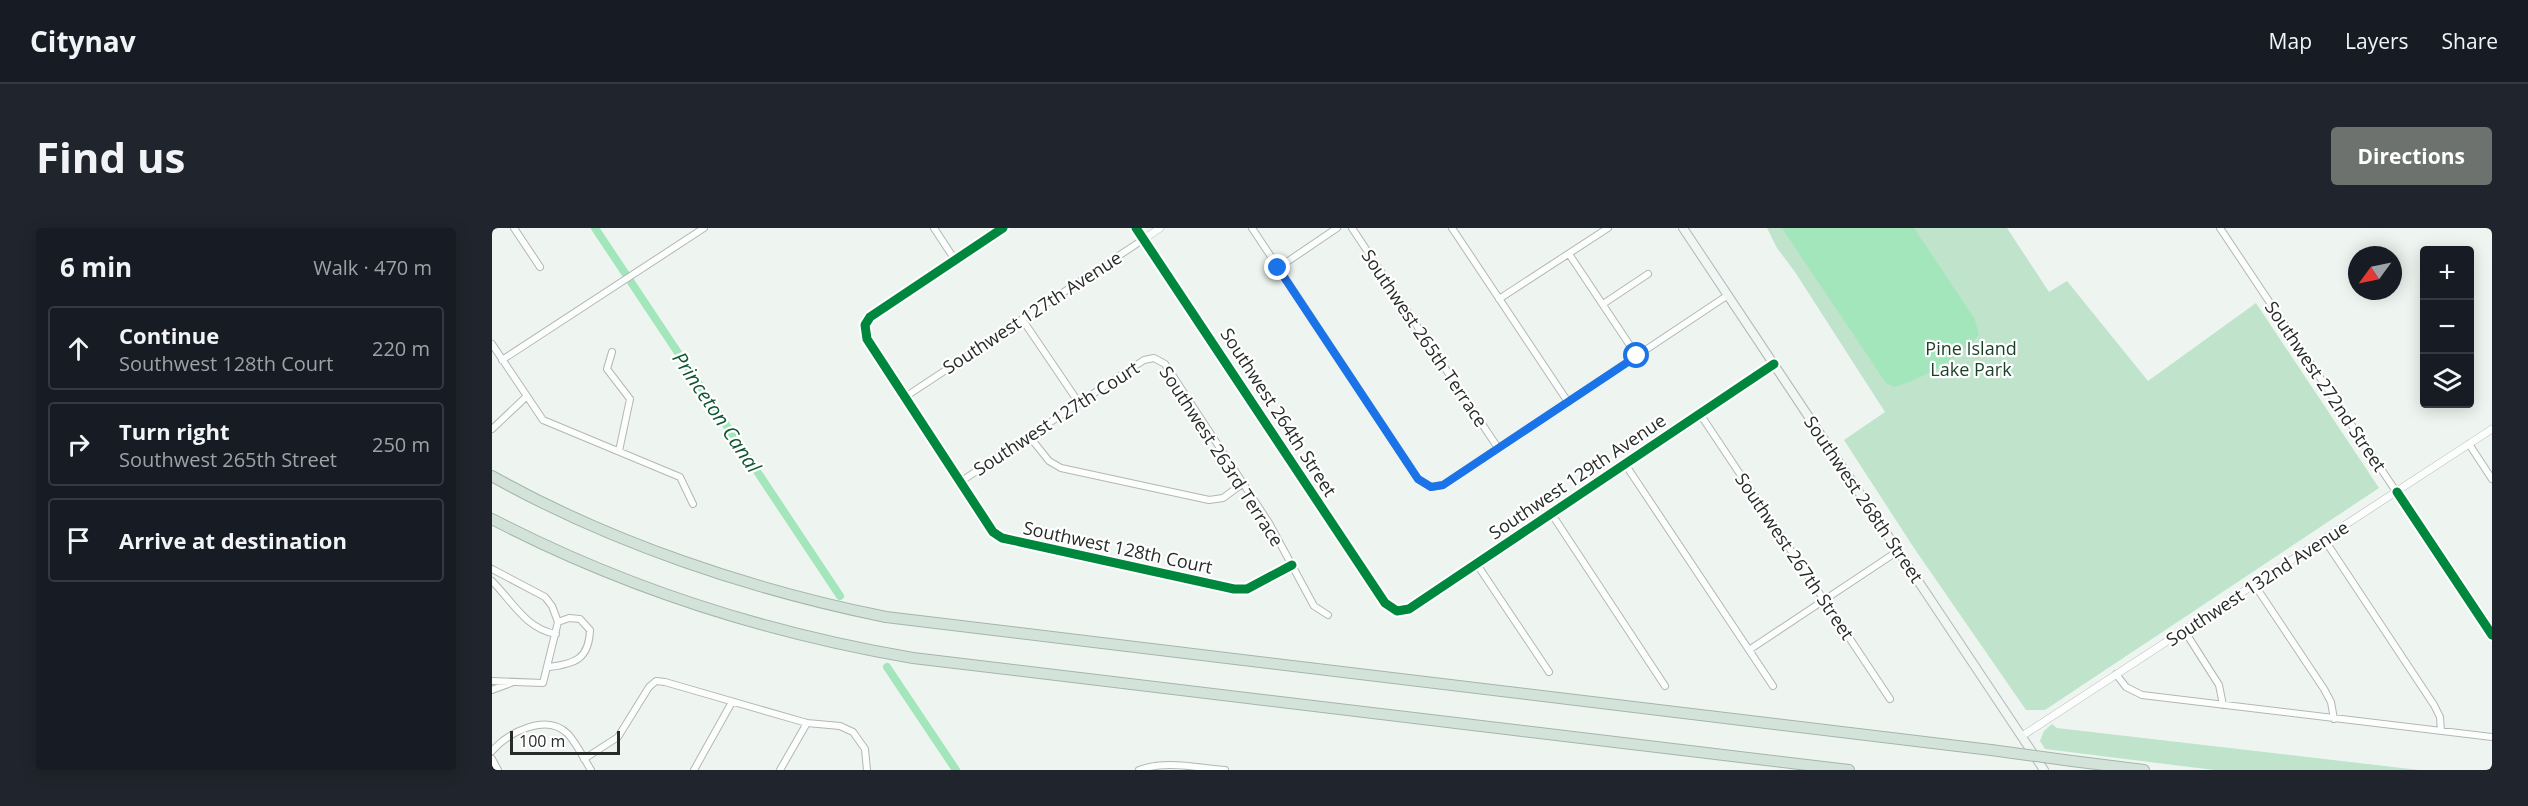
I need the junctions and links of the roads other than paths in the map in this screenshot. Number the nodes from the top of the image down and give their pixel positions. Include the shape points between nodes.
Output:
1 (514, 228) edge
2 (704, 228) edge
3 (934, 228) edge
4 (1003, 228) edge
5 (1136, 228) edge
6 (1160, 228) edge
7 (1252, 228) edge
8 (1338, 228) edge
9 (1352, 228) edge
10 (1452, 228) edge
11 (1608, 228) edge
12 (1683, 228) edge
13 (2220, 228) edge
14 (1144, 238) junction
15 (1569, 254) junction
16 (955, 260) junction
17 (540, 267) dead end
18 (1278, 268) junction
19 (1648, 274) dead end
20 (1728, 296) junction
21 (1499, 299) junction
22 (1603, 304) junction
23 (1022, 319) junction
24 (492, 344) edge
25 (612, 352) dead end
26 (1637, 356) junction
27 (1154, 358) joint
28 (502, 360) junction
29 (1774, 364) junction
30 (527, 396) junction
31 (905, 397) junction
32 (1568, 402) junction
33 (1079, 403) junction
34 (1700, 414) junction
35 (492, 429) edge
36 (2492, 429) edge
37 (1029, 436) junction
38 (2469, 444) junction
39 (1498, 448) junction
40 (619, 451) junction
41 (1625, 464) junction
42 (492, 476) edge
43 (2492, 479) edge
44 (960, 482) junction
45 (1242, 484) junction
46 (2397, 492) junction
47 (693, 504) dead end
48 (1551, 513) junction
49 (492, 519) edge
50 (2324, 539) junction
51 (1898, 551) junction
52 (1476, 563) junction
53 (1292, 565) junction
54 (492, 569) edge
55 (492, 581) edge
56 (2254, 584) junction
57 (1824, 600) junction
58 (1396, 611) joint
59 (1328, 615) dead end
60 (558, 622) junction
61 (2184, 630) junction
62 (556, 634) junction
63 (2492, 635) edge
64 (1749, 650) junction
65 (549, 667) junction
66 (1549, 672) dead end
67 (2116, 674) junction
68 (492, 681) edge
69 (516, 681) junction
70 (1665, 686) dead end
71 (1773, 686) dead end
72 (492, 690) edge
73 (1890, 699) dead end
74 (732, 702) junction
75 (2223, 705) junction
76 (2334, 718) junction
77 (807, 723) junction
78 (2441, 731) junction
79 (2022, 736) junction
80 (2492, 737) edge
81 (492, 751) edge
82 (492, 759) edge
83 (584, 759) junction
84 (1148, 768) edge
85 (498, 770) edge
86 (591, 770) edge
87 (694, 770) edge
88 (780, 770) edge
89 (867, 770) edge
90 (1138, 770) edge
91 (1226, 770) edge
92 (1849, 770) edge
93 (2044, 770) edge
94 (2144, 770) edge

1 - 17 street
2 - 28 street
3 - 16 street
4 - 16 street
5 - 14 street, Southwest 264th Street
6 - 14 street, Southwest 127th Avenue
7 - 18 street
8 - 18 street
9 - 39 street, Southwest 265th Terrace
10 - 21 street
11 - 15 street
12 - 20 main road, Southwest 268th Street
13 - 46 street, Southwest 272nd Street
14 - 23 street, Southwest 127th Avenue
14 - 58 street, Southwest 264th Street via 1385,603
15 - 21 street
15 - 22 street
16 - 31 street, Southwest 128th Court via 870,317 865,326 867,339
18 - 39 street via 1418,479 1431,487 1443,485
19 - 22 street
20 - 26 street
20 - 29 main road, Southwest 268th Street
21 - 32 street
22 - 26 street
23 - 31 street, Southwest 127th Avenue
23 - 33 street
24 - 28 street
25 - 40 street via 607,369 630,399
26 - 32 street
27 - 33 street, Southwest 127th Court via 1144,360
27 - 45 street, Southwest 263rd Terrace via 1165,364
28 - 30 street
29 - 34 street, Southwest 129th Avenue
29 - 51 main road, Southwest 268th Street
30 - 35 street
30 - 40 street via 543,420
31 - 44 street, Southwest 128th Court
32 - 39 street
33 - 37 street, Southwest 127th Court
34 - 41 street, Southwest 129th Avenue
34 - 57 street, Southwest 267th Street
36 - 38 street, Southwest 132nd Avenue
37 - 44 street, Southwest 127th Court
37 - 45 street via 1049,461 1061,468 1209,500 1223,498
38 - 43 street
38 - 46 street, Southwest 132nd Avenue
40 - 47 street via 680,477
41 - 48 street, Southwest 129th Avenue
41 - 64 street
42 - 94 highway, bridge via 553,508 637,544 819,603 886,617
44 - 53 street, Southwest 128th Court via 993,532 1002,538 1234,589 1247,589
45 - 53 street, Southwest 263rd Terrace
46 - 50 street, Southwest 132nd Avenue
46 - 63 street, Southwest 272nd Street
48 - 52 street, Southwest 129th Avenue
48 - 70 street
49 - 92 highway via 635,585 752,624 848,647
50 - 56 street, Southwest 132nd Avenue
50 - 78 street via 2431,700 2440,717
51 - 57 street
51 - 79 main road, Southwest 268th Street
52 - 58 street, Southwest 129th Avenue via 1409,609
52 - 66 street
53 - 59 street, Southwest 263rd Terrace via 1314,606
54 - 60 street via 545,597
55 - 62 street via 538,630
56 - 61 street, Southwest 132nd Avenue
56 - 76 street via 2326,694
57 - 64 street
57 - 73 street, Southwest 267th Street
60 - 62 street
60 - 65 street via 580,619 590,630 590,643 582,657 571,664
61 - 67 street, Southwest 132nd Avenue
61 - 75 street via 2219,685
62 - 65 street
64 - 71 street
65 - 69 street via 543,683
67 - 75 street via 2126,687 2139,694
67 - 79 street, Southwest 132nd Avenue
68 - 69 street
69 - 72 street
74 - 77 street
74 - 83 street via 656,681 618,737
74 - 87 street
75 - 76 street
76 - 78 street
77 - 88 street
77 - 89 street via 840,726 853,732 865,749
78 - 80 street
79 - 93 main road, Southwest 268th Street
81 - 83 street via 504,738 527,726 557,728 567,733
82 - 85 street
83 - 86 street
84 - 90 street
84 - 91 street via 1174,765

